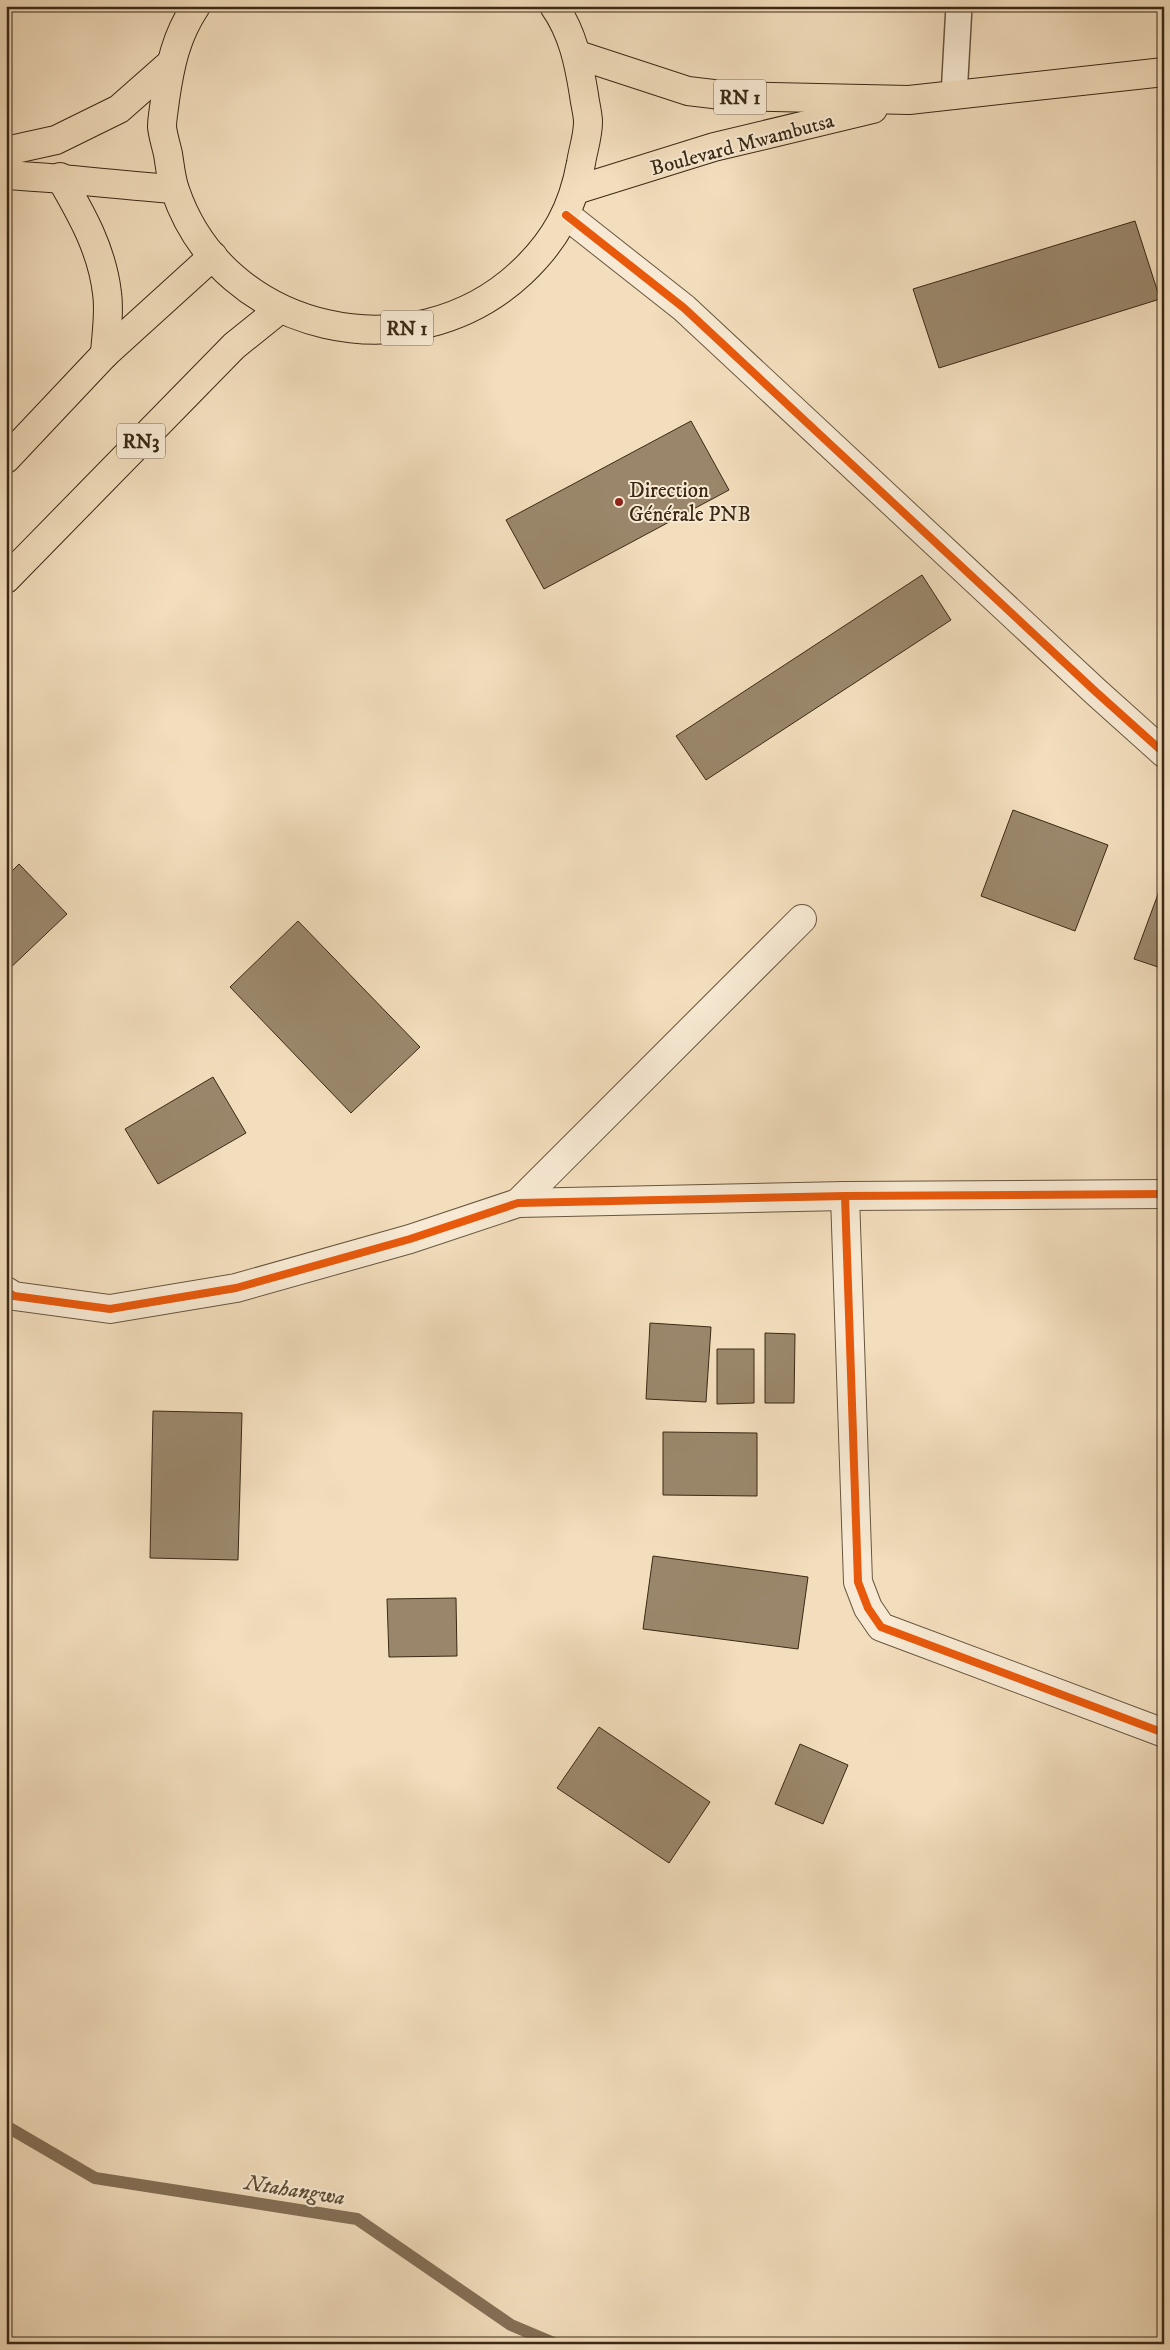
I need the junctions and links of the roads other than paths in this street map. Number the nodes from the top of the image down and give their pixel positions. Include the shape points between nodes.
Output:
1 (196, 6) edge
2 (554, 6) edge
3 (959, 6) edge
4 (578, 55) junction
5 (170, 64) junction
6 (1164, 72) edge
7 (954, 96) junction
8 (909, 100) junction
9 (6, 151) edge
10 (6, 175) edge
11 (60, 178) junction
12 (174, 189) junction
13 (576, 190) junction
14 (566, 215) junction
15 (213, 256) junction
16 (280, 308) junction
17 (105, 354) junction
18 (6, 459) edge
19 (6, 579) edge
20 (1164, 753) edge
21 (802, 918) dead end
22 (1164, 1194) edge
23 (845, 1196) junction
24 (518, 1203) junction
25 (6, 1291) edge
26 (1164, 1733) edge

1 - 5 main road, RN 1 via 186,22
2 - 4 main road, RN 1
3 - 7 lane
4 - 8 main road, Boulevard Mwambutsa / RN 1 via 688,91 730,96
4 - 13 main road, RN 1 via 588,123
5 - 9 main road via 119,109 56,140
5 - 12 main road, RN 1 via 162,127
6 - 7 main road, Boulevard Mwambutsa / RN 1
7 - 8 main road, Boulevard Mwambutsa / RN 1
8 - 13 main road, Boulevard Mwambutsa / RN 1 via 714,147
10 - 11 main road
11 - 12 main road
11 - 17 main road via 99,250 108,295
12 - 15 main road, RN 1 via 191,224
13 - 14 main road, RN 1
14 - 16 main road, RN 1 via 540,255 505,288 464,312 419,327 372,331 325,325
14 - 20 street via 684,308
15 - 16 main road, RN 1 via 244,286
15 - 17 main road
16 - 19 main road, RN3 via 234,346
17 - 18 main road
21 - 24 street
22 - 23 street
23 - 24 street
23 - 26 street via 858,1582 868,1608 882,1627
24 - 25 street via 410,1239 236,1288 110,1309 14,1296

